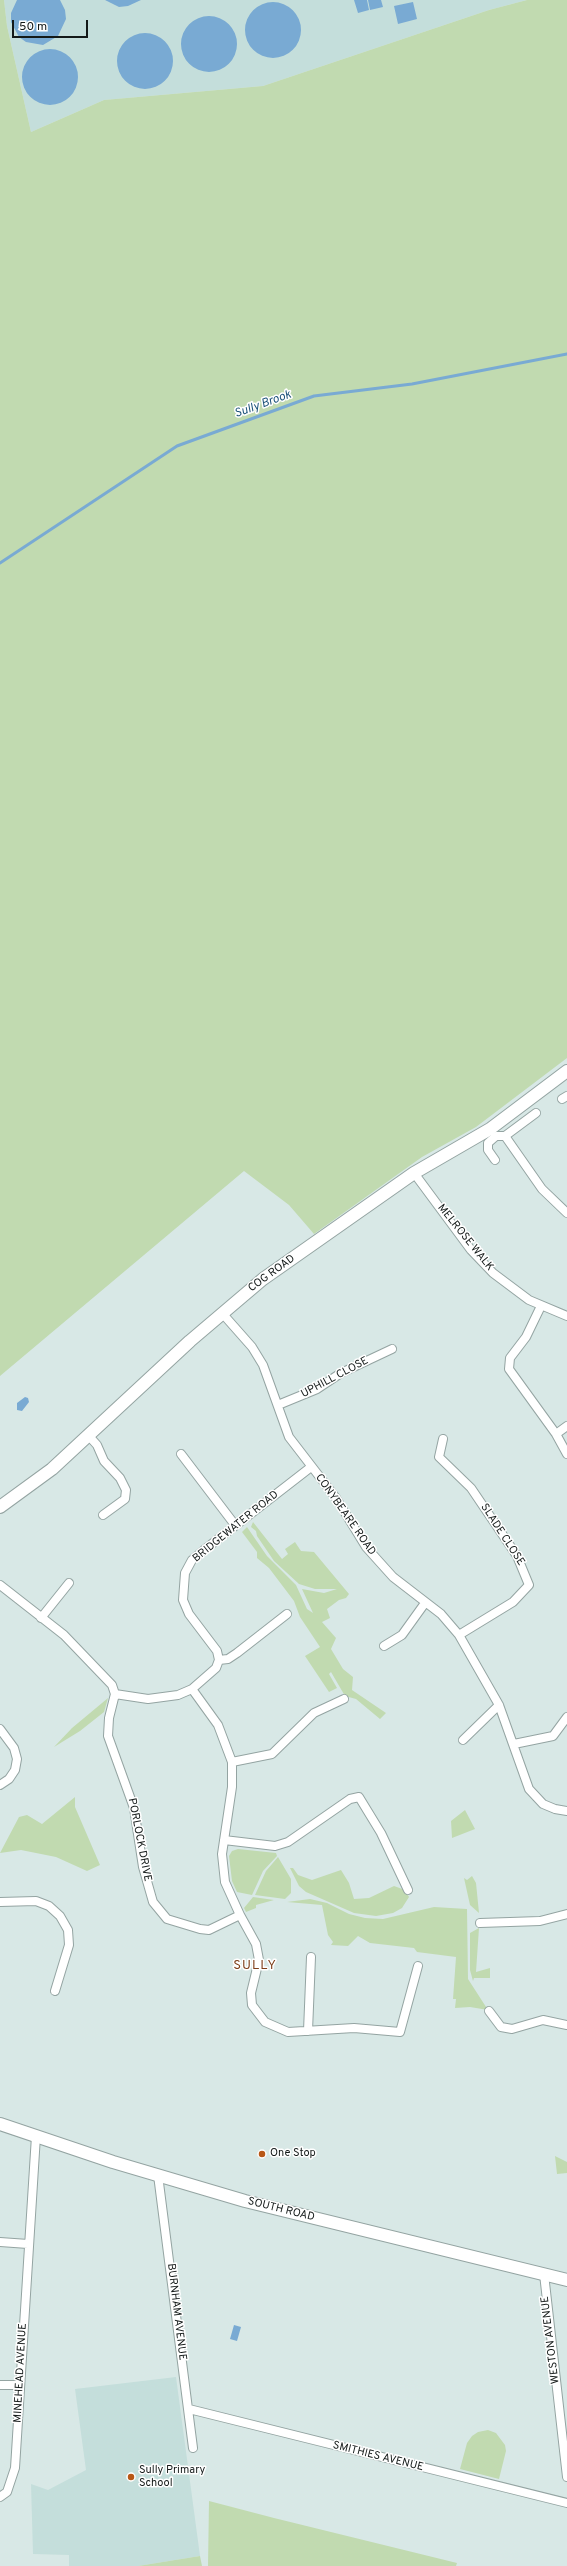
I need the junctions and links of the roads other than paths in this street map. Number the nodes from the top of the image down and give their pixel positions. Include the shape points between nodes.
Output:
1 (567, 1070) edge
2 (536, 1113) dead end
3 (505, 1136) junction
4 (494, 1160) dead end
5 (414, 1173) junction
6 (567, 1212) edge
7 (542, 1306) junction
8 (222, 1313) junction
9 (567, 1316) edge
10 (392, 1349) dead end
11 (278, 1405) junction
12 (567, 1426) edge
13 (556, 1434) junction
14 (88, 1435) junction
15 (443, 1439) dead end
16 (181, 1454) dead end
17 (567, 1454) edge
18 (311, 1467) junction
19 (0, 1507) edge
20 (103, 1515) dead end
21 (235, 1526) junction
22 (69, 1583) dead end
23 (0, 1585) edge
24 (425, 1603) junction
25 (287, 1614) dead end
26 (41, 1618) junction
27 (459, 1635) junction
28 (384, 1646) dead end
29 (219, 1660) junction
30 (192, 1689) junction
31 (115, 1694) junction
32 (344, 1699) dead end
33 (498, 1705) junction
34 (567, 1717) edge
35 (0, 1729) edge
36 (463, 1740) dead end
37 (514, 1744) junction
38 (232, 1762) junction
39 (0, 1785) edge
40 (567, 1811) edge
41 (224, 1840) junction
42 (408, 1890) dead end
43 (0, 1902) edge
44 (567, 1914) edge
45 (240, 1915) junction
46 (480, 1923) dead end
47 (311, 1957) dead end
48 (418, 1966) dead end
49 (55, 1991) dead end
50 (489, 2011) dead end
51 (567, 2025) edge
52 (308, 2031) junction
53 (0, 2124) edge
54 (36, 2136) junction
55 (158, 2175) junction
56 (0, 2242) edge
57 (28, 2244) junction
58 (544, 2274) junction
59 (567, 2280) edge
60 (20, 2384) junction
61 (0, 2385) edge
62 (189, 2410) junction
63 (193, 2448) dead end
64 (567, 2477) edge
65 (0, 2497) edge
66 (567, 2503) edge

1 - 5 street, COG ROAD via 490,1129
2 - 3 street
3 - 4 street via 496,1136 488,1143 488,1150
3 - 6 street via 542,1189
5 - 7 street, MELROSE WALK via 482,1262 511,1288
5 - 8 street, COG ROAD via 263,1279
7 - 9 street, MELROSE WALK
7 - 13 street via 508,1365 511,1373
8 - 11 street, CONYBEARE ROAD via 252,1347 263,1365
8 - 14 street, COG ROAD
10 - 11 street, UPHILL CLOSE via 341,1373 317,1389
11 - 18 street, CONYBEARE ROAD via 289,1437
12 - 13 street
13 - 17 street
14 - 19 street, COG ROAD via 27,1489
14 - 20 street via 126,1490 125,1499
15 - 27 street, SLADE CLOSE via 439,1457 471,1488 517,1556 529,1585 513,1602
16 - 21 street
18 - 21 street, BRIDGEWATER ROAD
18 - 24 street, CONYBEARE ROAD via 336,1498 374,1557 393,1577
21 - 29 street, BRIDGEWATER ROAD via 192,1560 185,1573 182,1588 183,1600 189,1614 211,1642
22 - 26 street
23 - 26 street
24 - 27 street, CONYBEARE ROAD via 441,1614
24 - 28 street via 402,1635
25 - 29 street via 237,1653 228,1659
26 - 31 street via 64,1635 112,1685
27 - 33 street, CONYBEARE ROAD
29 - 30 street via 216,1668
30 - 31 street via 178,1695 148,1699
30 - 38 street via 218,1725
31 - 45 street, PORLOCK DRIVE via 108,1736 134,1808 143,1867 154,1902 167,1919 200,1929 209,1930
32 - 38 street via 314,1713 272,1754
33 - 36 street
33 - 37 street, CONYBEARE ROAD
34 - 37 street via 553,1736
35 - 39 street via 14,1748 17,1759 15,1770 9,1779
37 - 40 street, CONYBEARE ROAD via 529,1789 543,1804
38 - 41 street via 232,1787
41 - 42 street via 269,1846 288,1842 350,1799 359,1797 381,1833
41 - 45 street via 222,1854 225,1882
43 - 49 street via 36,1901 49,1906 60,1916 68,1930 69,1945
44 - 46 street via 540,1921
45 - 52 street via 256,1944 258,1953 258,1970 252,1993 252,2005 256,2014 276,2029 288,2032
47 - 52 street
48 - 52 street via 400,2032 354,2028
50 - 51 street via 501,2026 512,2029 543,2020
53 - 54 street, SOUTH ROAD
54 - 55 street, SOUTH ROAD
54 - 57 street, MINEHEAD AVENUE
55 - 58 street, SOUTH ROAD via 245,2201
55 - 62 street, BURNHAM AVENUE
56 - 57 street
57 - 60 street, MINEHEAD AVENUE
58 - 59 street, SOUTH ROAD
58 - 64 street, WESTON AVENUE
60 - 61 street
60 - 65 street, MINEHEAD AVENUE via 15,2468 7,2492
62 - 63 street, BURNHAM AVENUE
62 - 66 street, SMITHIES AVENUE

